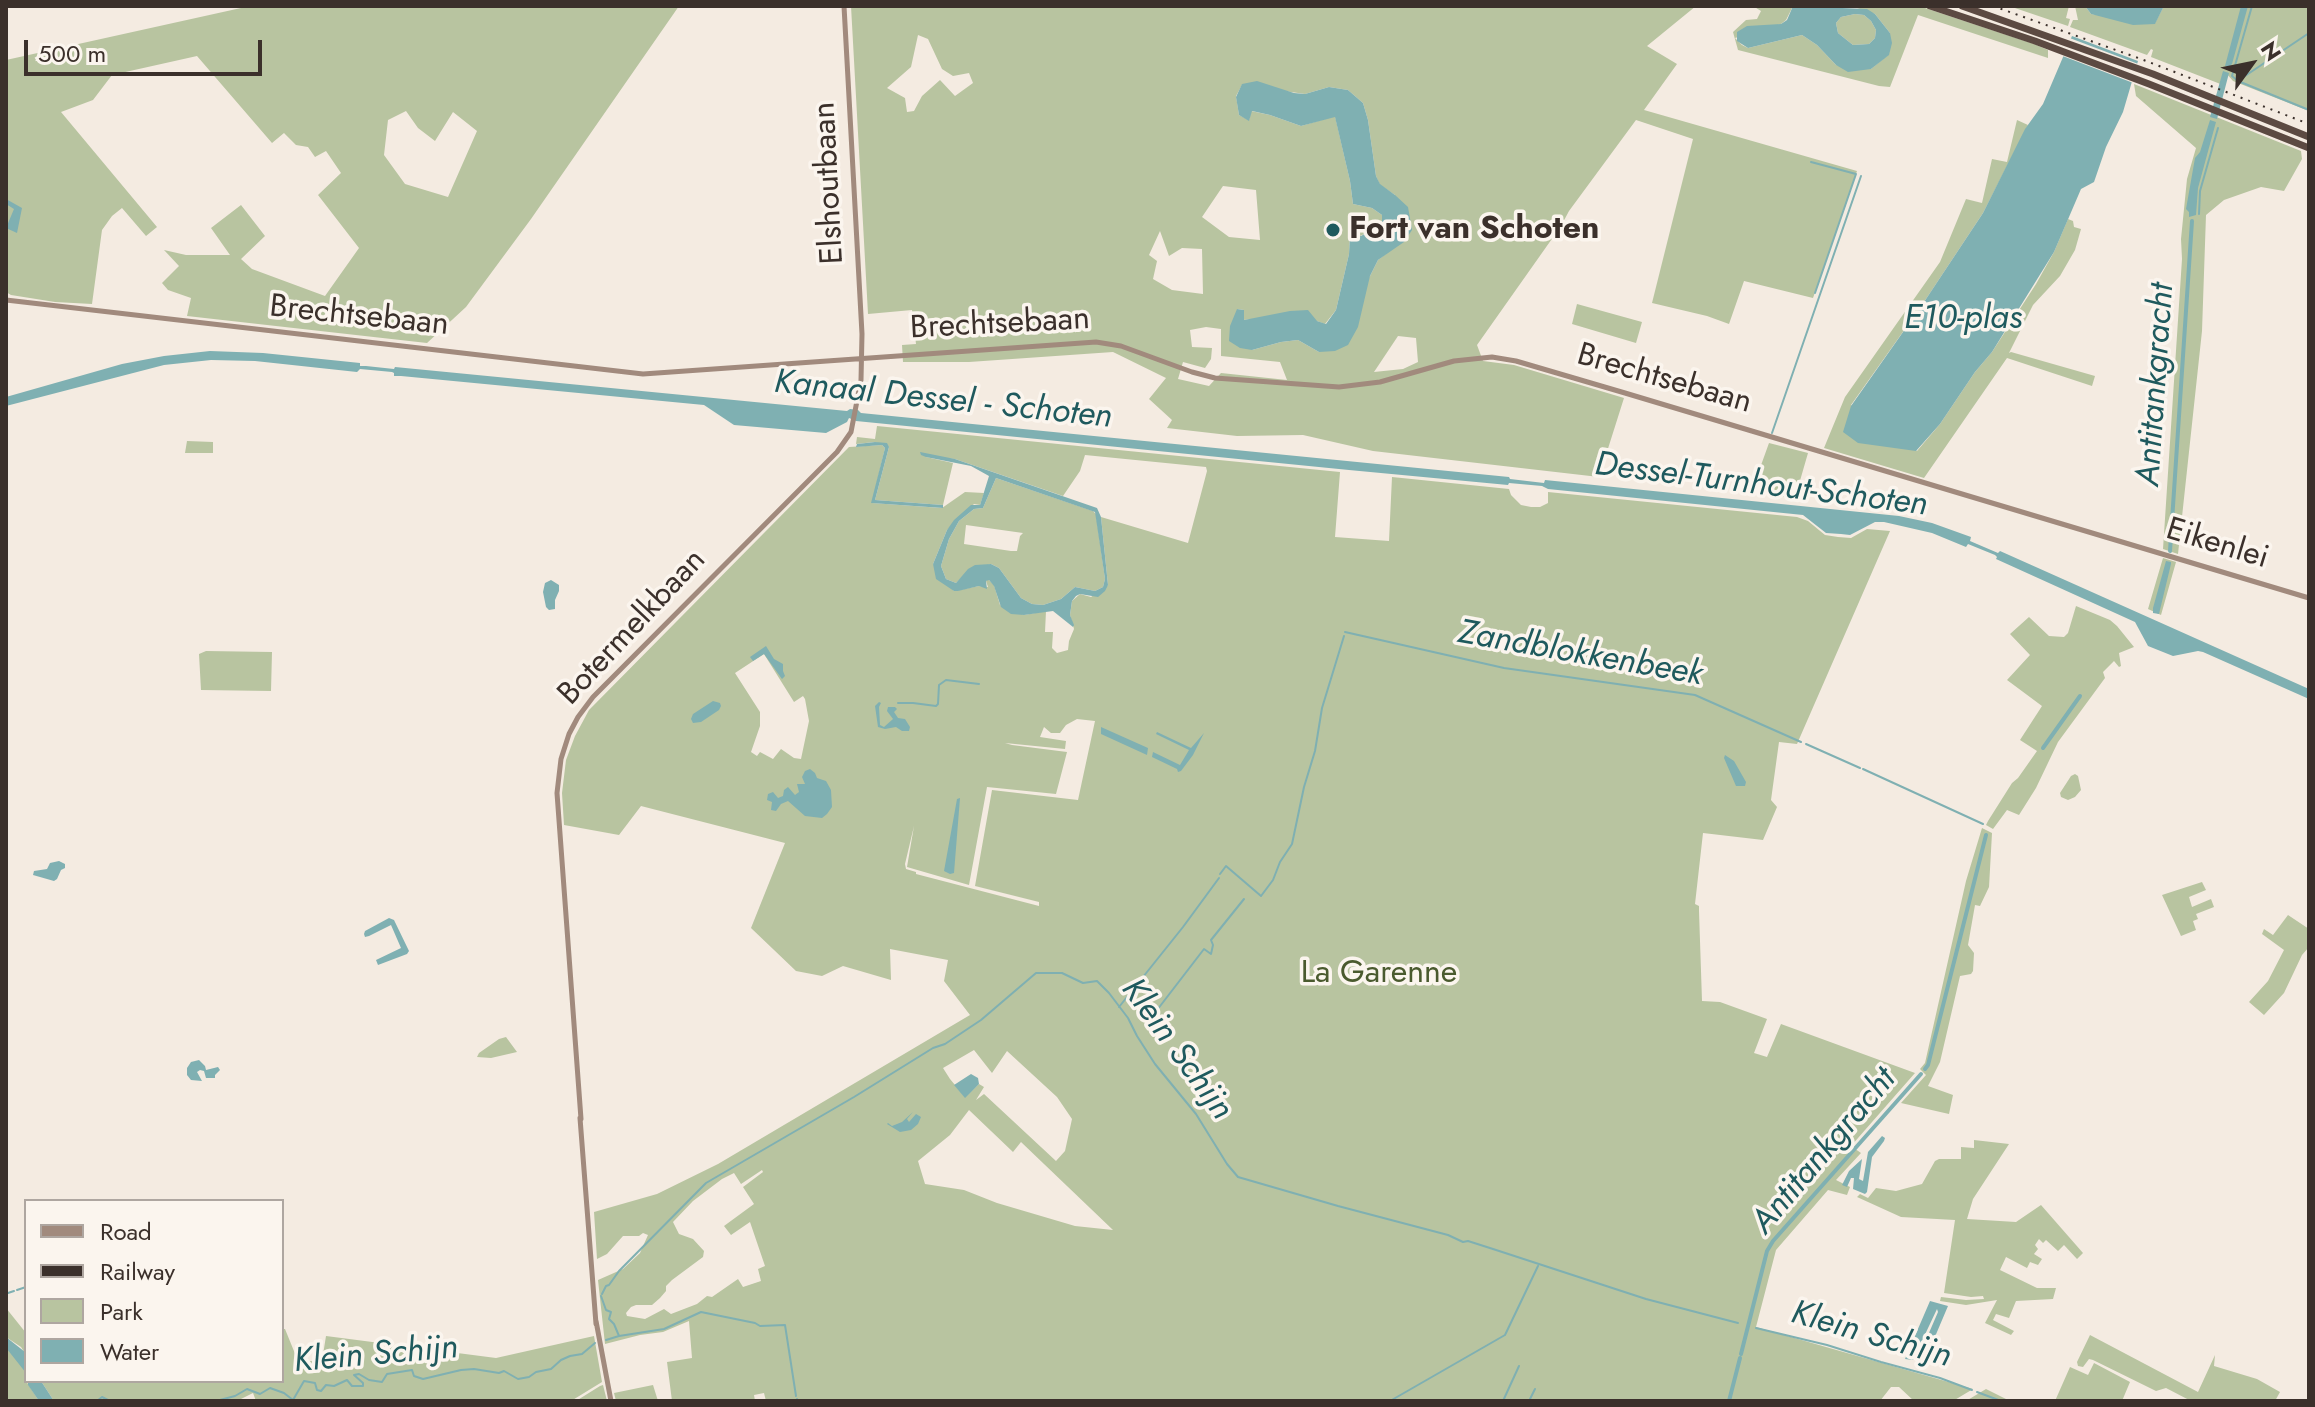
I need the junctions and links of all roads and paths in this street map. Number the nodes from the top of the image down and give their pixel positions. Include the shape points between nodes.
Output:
1 (844, 6) edge
2 (1930, 6) edge
3 (1962, 6) edge
4 (2309, 137) edge
5 (2309, 148) edge
6 (6, 300) edge
7 (862, 358) junction
8 (2110, 538) joint
9 (2309, 598) edge
10 (611, 1401) edge

1 - 7 main road, Elshoutbaan
2 - 5 highway via 2035,41
3 - 4 highway
6 - 7 main road, Brechtsebaan via 643,374
7 - 8 main road, Brechtsebaan via 1096,342 1215,378 1339,387 1492,357
7 - 10 main road, Botermelkbaan via 853,424 843,446 593,697 569,734 561,759 557,793 596,1324
8 - 9 main road, Eikenlei

